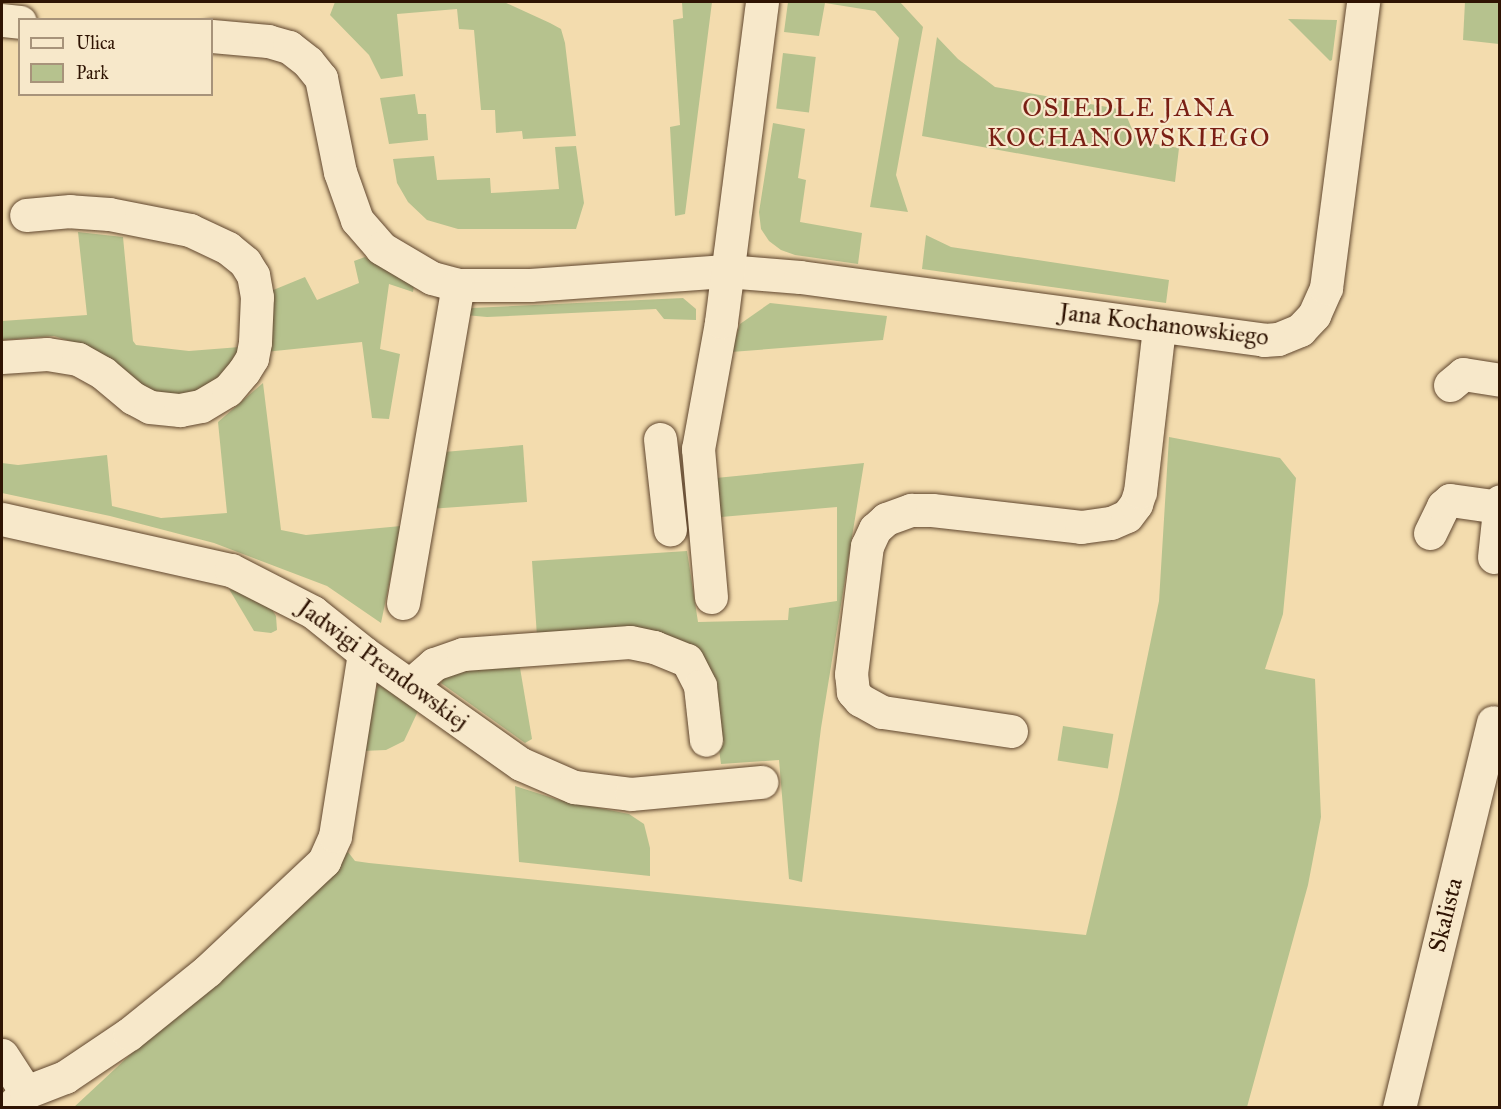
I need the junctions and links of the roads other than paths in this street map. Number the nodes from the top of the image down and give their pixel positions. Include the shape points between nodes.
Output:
1 (762, 2) edge
2 (1363, 2) edge
3 (2, 20) edge
4 (18, 22) edge
5 (213, 36) edge
6 (26, 215) dead end
7 (726, 271) junction
8 (458, 285) junction
9 (1159, 327) junction
10 (2, 357) edge
11 (1500, 380) edge
12 (1450, 385) dead end
13 (660, 439) dead end
14 (1500, 501) edge
15 (1499, 507) edge
16 (2, 519) edge
17 (670, 529) dead end
18 (1430, 533) dead end
19 (1494, 557) dead end
20 (711, 597) dead end
21 (403, 603) dead end
22 (364, 653) junction
23 (410, 685) junction
24 (1493, 722) dead end
25 (1011, 731) dead end
26 (706, 740) dead end
27 (761, 782) dead end
28 (2, 1055) edge
29 (19, 1100) edge
30 (1399, 1107) edge

1 - 7 street
2 - 9 street, Jana Kochanowskiego via 1330,268 1314,315 1300,330 1278,339
3 - 4 street
5 - 8 street, Jana Kochanowskiego via 268,41 288,47 308,62 321,78 340,172 357,220 381,248 432,278
6 - 10 street via 70,211 109,214 190,230 228,248 253,275 257,297 255,342 252,358 228,390 201,406 180,410 150,407 78,358 47,354
7 - 8 street, Jana Kochanowskiego via 530,285
7 - 9 street, Jana Kochanowskiego via 800,277
7 - 20 street via 698,449
8 - 21 street
9 - 25 street via 1140,492 1127,516 1112,523 1082,527 910,510 886,519 875,529 867,546 851,674 853,692 882,712
11 - 12 street via 1463,374
13 - 17 street
14 - 15 street
15 - 18 street via 1450,500
15 - 19 street
16 - 22 street, Jadwigi Prendowskiej via 231,570 313,612
22 - 23 street, Jadwigi Prendowskiej
22 - 29 street via 335,836 324,861 207,971 129,1034 65,1077
23 - 26 street via 434,664 463,654 630,642 687,660 700,686
23 - 27 street, Jadwigi Prendowskiej via 521,764 574,787 631,794
24 - 30 street, Skalista
28 - 29 street

